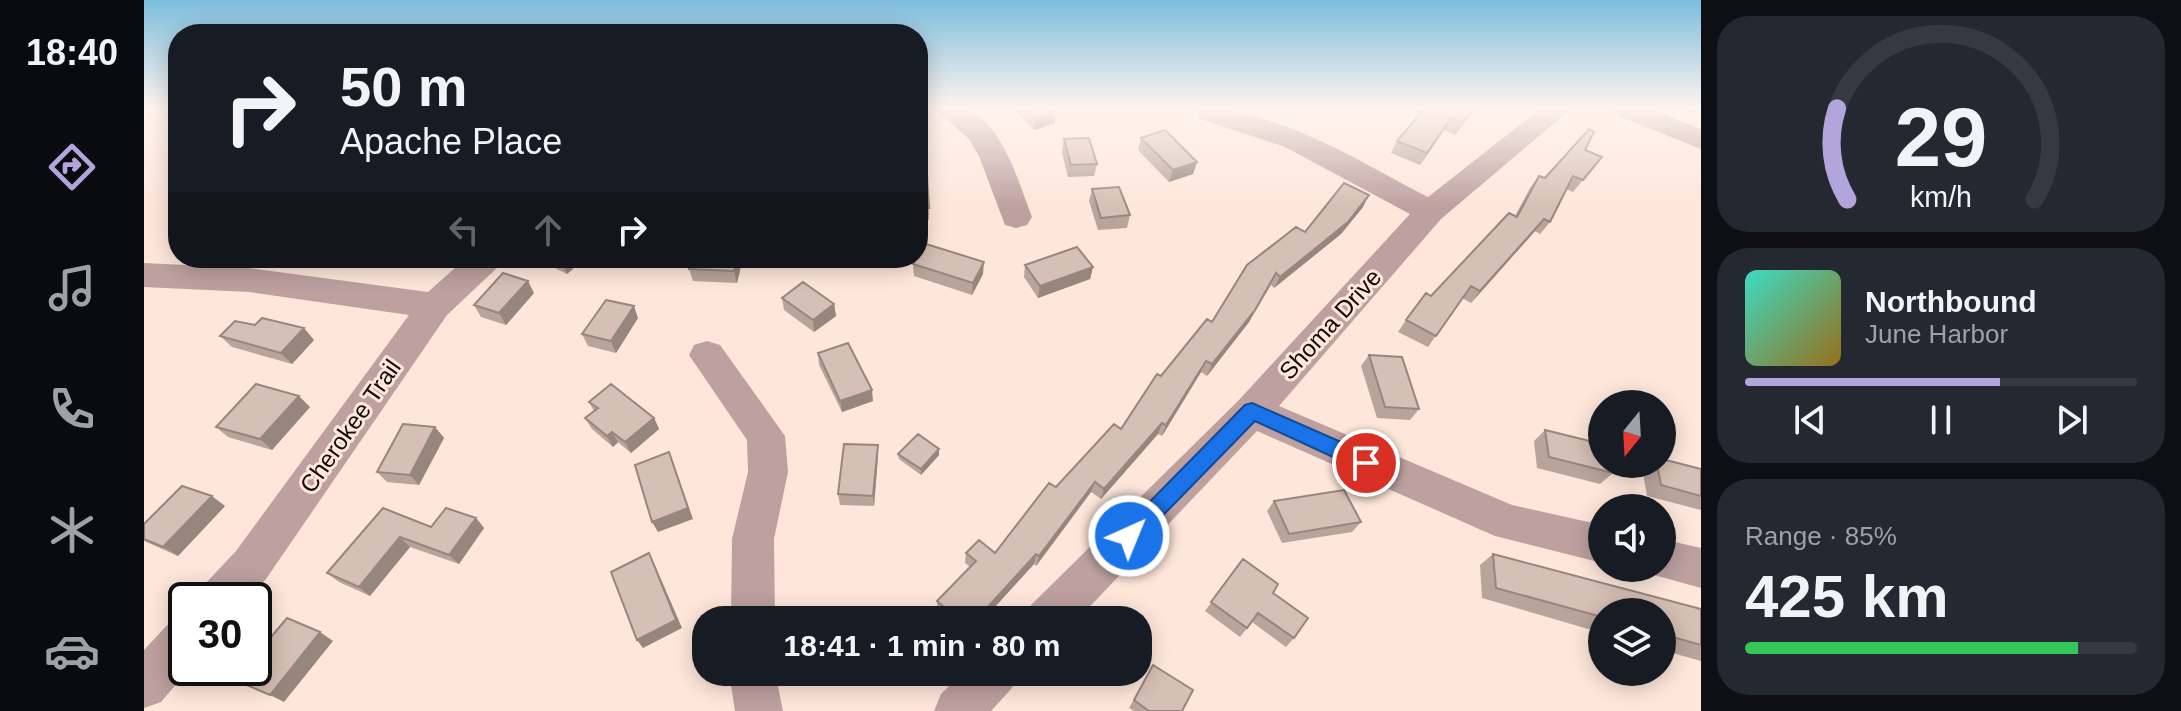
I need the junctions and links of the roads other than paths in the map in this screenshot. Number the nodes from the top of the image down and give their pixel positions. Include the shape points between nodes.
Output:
1 (985, 142) edge
2 (1297, 142) edge
3 (1516, 142) edge
4 (1430, 211) junction
5 (1016, 217) dead end
6 (476, 268) edge
7 (144, 275) edge
8 (435, 306) junction
9 (707, 355) dead end
10 (1252, 411) junction
11 (1588, 541) edge
12 (1676, 562) edge
13 (1701, 568) edge
14 (236, 582) edge
15 (753, 606) edge
16 (1061, 606) edge
17 (168, 658) edge
18 (144, 685) edge
19 (755, 686) edge
20 (982, 686) edge
21 (759, 711) edge
22 (958, 711) edge

1 - 5 street
2 - 4 street
3 - 4 street, Shoma Drive
4 - 10 street, Shoma Drive
6 - 8 street, Cherokee Trail
7 - 8 street via 249,280
8 - 14 street, Cherokee Trail
9 - 15 street via 766,436 768,472 753,539
10 - 11 street via 1510,523
10 - 16 street, Shoma Drive
12 - 13 street
17 - 18 street
19 - 21 street
20 - 22 street

